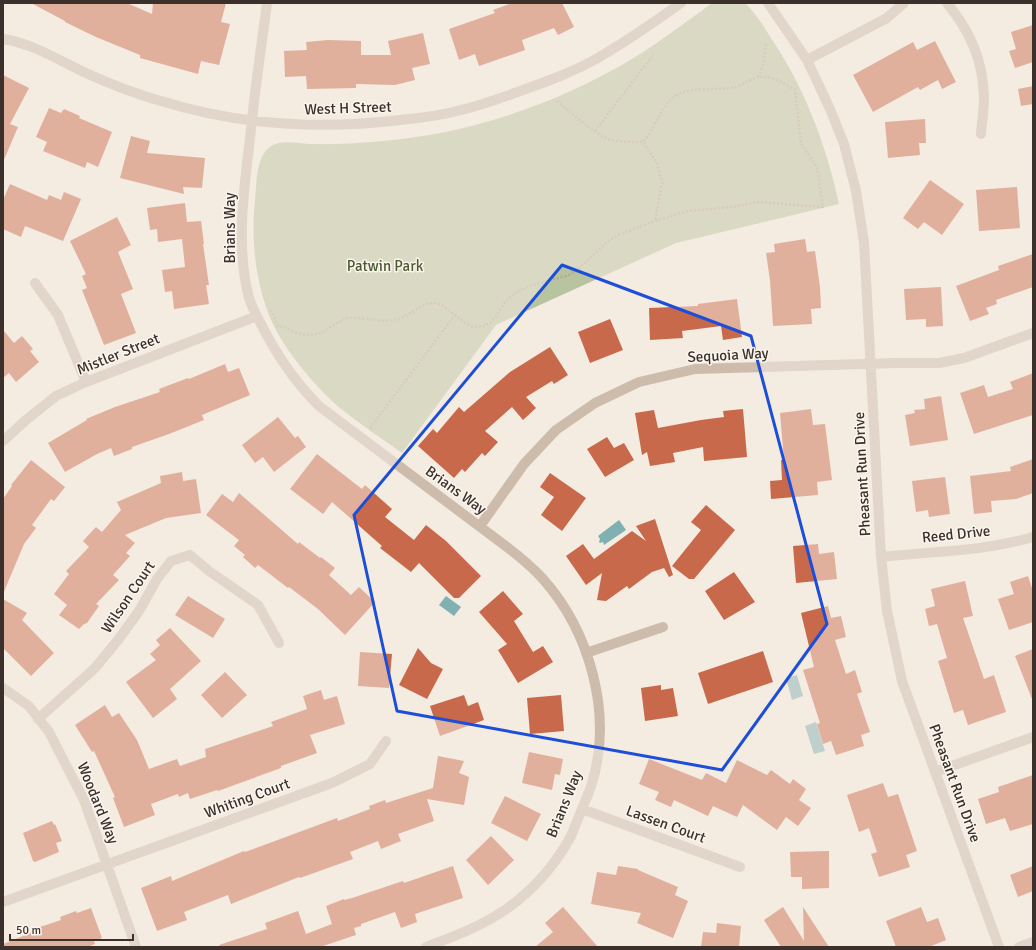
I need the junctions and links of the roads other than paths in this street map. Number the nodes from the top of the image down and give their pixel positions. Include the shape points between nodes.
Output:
1 (267, 3) edge
2 (681, 3) edge
3 (768, 3) edge
4 (904, 3) edge
5 (947, 3) edge
6 (3, 39) edge
7 (807, 60) junction
8 (252, 121) junction
9 (981, 134) dead end
10 (35, 283) dead end
11 (257, 316) junction
12 (1033, 333) edge
13 (871, 364) junction
14 (86, 382) junction
15 (3, 440) edge
16 (480, 526) junction
17 (1033, 537) edge
18 (881, 557) junction
19 (663, 627) dead end
20 (279, 643) dead end
21 (586, 652) junction
22 (3, 688) edge
23 (38, 719) junction
24 (1033, 737) edge
25 (386, 742) dead end
26 (936, 772) junction
27 (582, 809) junction
28 (106, 865) junction
29 (740, 867) dead end
30 (3, 902) edge
31 (1033, 942) edge
32 (136, 947) edge
33 (426, 947) edge
34 (999, 947) edge
35 (1019, 947) edge

1 - 8 street, Brians Way
2 - 8 street, West H Street via 595,59 550,81 464,110 422,118 348,125 273,124
3 - 7 street, Pheasant Run Drive
4 - 7 street via 887,18
5 - 9 street via 972,41 980,66 984,97
6 - 8 street, West H Street via 14,40 88,75 150,98 187,109
7 - 13 street, Pheasant Run Drive via 844,144 856,191 864,242
8 - 11 street, Brians Way via 243,209 242,254 250,298
10 - 14 street via 58,315
11 - 14 street, Mistler Street
11 - 16 street, Brians Way via 293,378 319,406
12 - 13 street, Sequoia Way via 964,358
13 - 16 street, Sequoia Way via 695,369 639,382 595,404 556,430 524,464
13 - 18 street, Pheasant Run Drive
14 - 15 street, Mistler Street via 56,396
16 - 21 street, Brians Way via 525,561 542,578 564,608
17 - 18 street, Reed Drive via 1011,543 955,551
18 - 26 street, Pheasant Run Drive via 887,612 902,681
19 - 21 street
20 - 23 street, Wilson Court via 258,605 190,555 171,561 157,579 139,611 95,668
21 - 27 street, Brians Way via 597,698 599,736 592,782
22 - 23 street, Woodard Way via 29,706
23 - 28 street, Woodard Way via 49,732 84,800
24 - 26 street
25 - 28 street, Whiting Court via 370,764 332,783
26 - 34 street, Pheasant Run Drive
27 - 29 street, Lassen Court
27 - 33 street, Brians Way via 571,836 554,862 518,900 501,914 473,929
28 - 30 street, Whiting Court
28 - 32 street, Woodard Way
31 - 35 street

